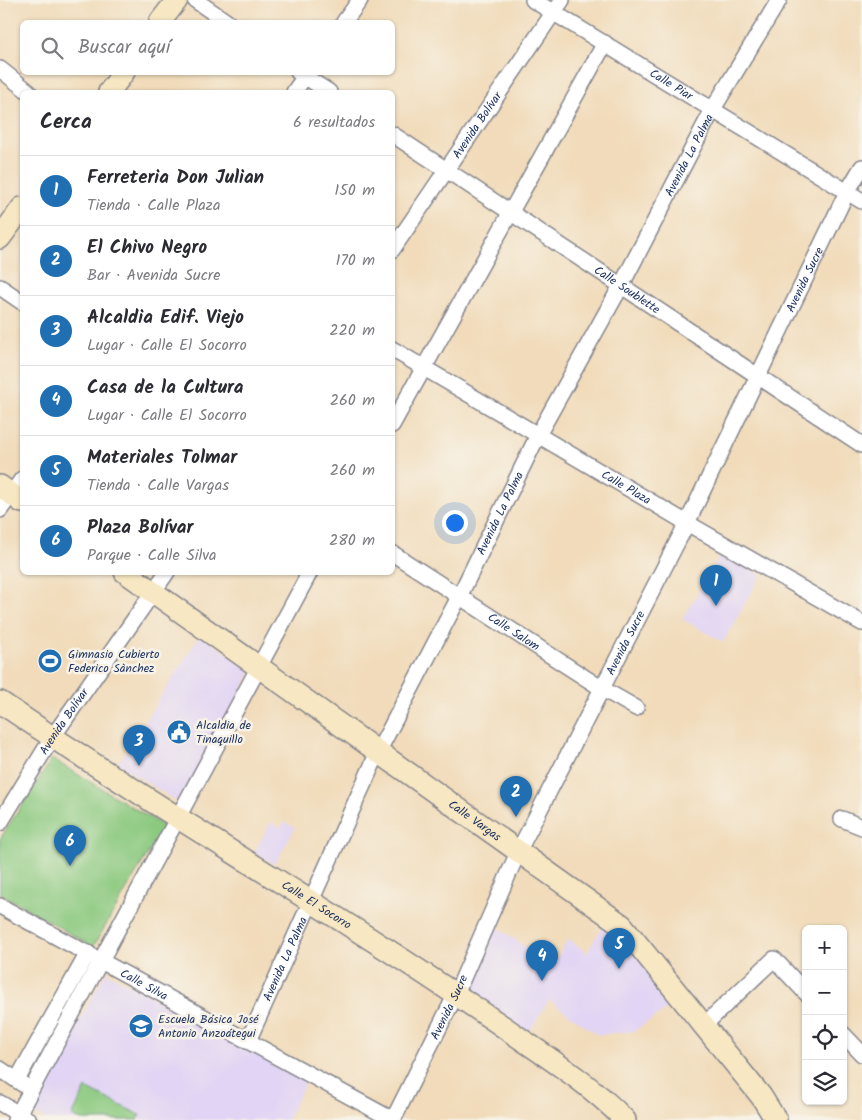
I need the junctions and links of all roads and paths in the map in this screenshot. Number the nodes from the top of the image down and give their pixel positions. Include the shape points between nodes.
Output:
1 (177, 0) edge
2 (195, 0) edge
3 (360, 0) edge
4 (533, 0) edge
5 (778, 0) edge
6 (558, 6) edge
7 (162, 20) edge
8 (224, 20) edge
9 (345, 20) edge
10 (605, 43) junction
11 (0, 69) edge
12 (122, 75) edge
13 (303, 75) edge
14 (305, 75) edge
15 (26, 90) edge
16 (110, 90) edge
17 (295, 90) edge
18 (326, 90) edge
19 (713, 109) junction
20 (395, 136) edge
21 (862, 167) edge
22 (447, 169) junction
23 (847, 192) junction
24 (862, 201) edge
25 (20, 211) edge
26 (510, 213) junction
27 (0, 238) edge
28 (395, 246) edge
29 (621, 286) junction
30 (0, 287) edge
31 (20, 301) edge
32 (395, 351) edge
33 (425, 368) junction
34 (759, 376) junction
35 (395, 420) edge
36 (538, 436) junction
37 (862, 445) edge
38 (687, 524) junction
39 (395, 555) edge
40 (128, 575) edge
41 (164, 575) edge
42 (308, 575) edge
43 (152, 592) junction
44 (459, 597) junction
45 (862, 623) edge
46 (260, 668) junction
47 (601, 688) junction
48 (0, 702) edge
49 (636, 708) dead end
50 (52, 738) junction
51 (378, 752) junction
52 (178, 818) junction
53 (842, 819) dead end
54 (0, 823) edge
55 (862, 827) edge
56 (519, 850) junction
57 (312, 901) junction
58 (0, 906) edge
59 (88, 953) junction
60 (102, 961) junction
61 (802, 989) edge
62 (456, 994) junction
63 (704, 1025) junction
64 (847, 1038) edge
65 (248, 1040) junction
66 (862, 1054) edge
67 (0, 1070) edge
68 (17, 1080) junction
69 (32, 1089) junction
70 (0, 1103) edge
71 (21, 1118) edge
72 (393, 1120) edge
73 (625, 1120) edge
74 (776, 1120) edge

1 - 7 street
2 - 8 street
3 - 9 street
4 - 6 street, Calle Piar
5 - 19 street, Avenida La Palma
6 - 10 street, Calle Piar
6 - 22 street, Avenida Bolívar
10 - 19 street, Calle Piar
10 - 26 street
11 - 15 street
12 - 16 street
13 - 17 street
14 - 18 street
19 - 23 street, Calle Piar
19 - 29 street, Avenida La Palma
20 - 22 street, Calle Soublette
21 - 23 street, Avenida Sucre
22 - 26 street, Calle Soublette
22 - 28 street, Avenida Bolívar
23 - 24 street, Calle Piar
23 - 34 street, Avenida Sucre
25 - 27 street
26 - 29 street, Calle Soublette
26 - 33 street
29 - 34 street, Calle Soublette
29 - 36 street, Avenida La Palma
30 - 31 street
32 - 33 street, Calle Plaza
33 - 35 street
33 - 36 street, Calle Plaza
34 - 37 street, Calle Soublette
34 - 38 street, Avenida Sucre via 719,452
36 - 38 street, Calle Plaza
36 - 44 street, Avenida La Palma
38 - 45 street, Calle Plaza
38 - 47 street, Avenida Sucre
39 - 44 street, Calle Salom
40 - 43 street, Calle Vargas
41 - 43 street, Avenida Bolívar
42 - 46 street
43 - 46 street, Calle Vargas
43 - 50 street, Avenida Bolívar
44 - 47 street, Calle Salom
44 - 51 street, Avenida La Palma
46 - 51 street, Calle Vargas
46 - 52 street
47 - 49 street, Calle Salom
47 - 56 street, Avenida Sucre
48 - 50 street, Calle El Socorro
50 - 52 street, Calle El Socorro
50 - 54 street, Avenida Bolívar
51 - 56 street, Calle Vargas
51 - 57 street, Avenida La Palma
52 - 57 street, Calle El Socorro
52 - 60 street
53 - 55 street
56 - 62 street, Avenida Sucre
56 - 63 street, Calle Vargas via 622,925
57 - 62 street, Calle El Socorro
57 - 65 street, Avenida La Palma
58 - 59 street, Calle Silva
59 - 60 street, Calle Silva
59 - 68 street
60 - 65 street, Calle Silva
60 - 69 street
61 - 63 street via 774,959
62 - 72 street, Avenida Sucre
62 - 73 street, Calle El Socorro via 572,1073 604,1098
63 - 74 street, Calle Vargas via 761,1096
64 - 66 street
65 - 72 street, Calle Silva
67 - 68 street
68 - 69 street
69 - 71 street
70 - 71 street

